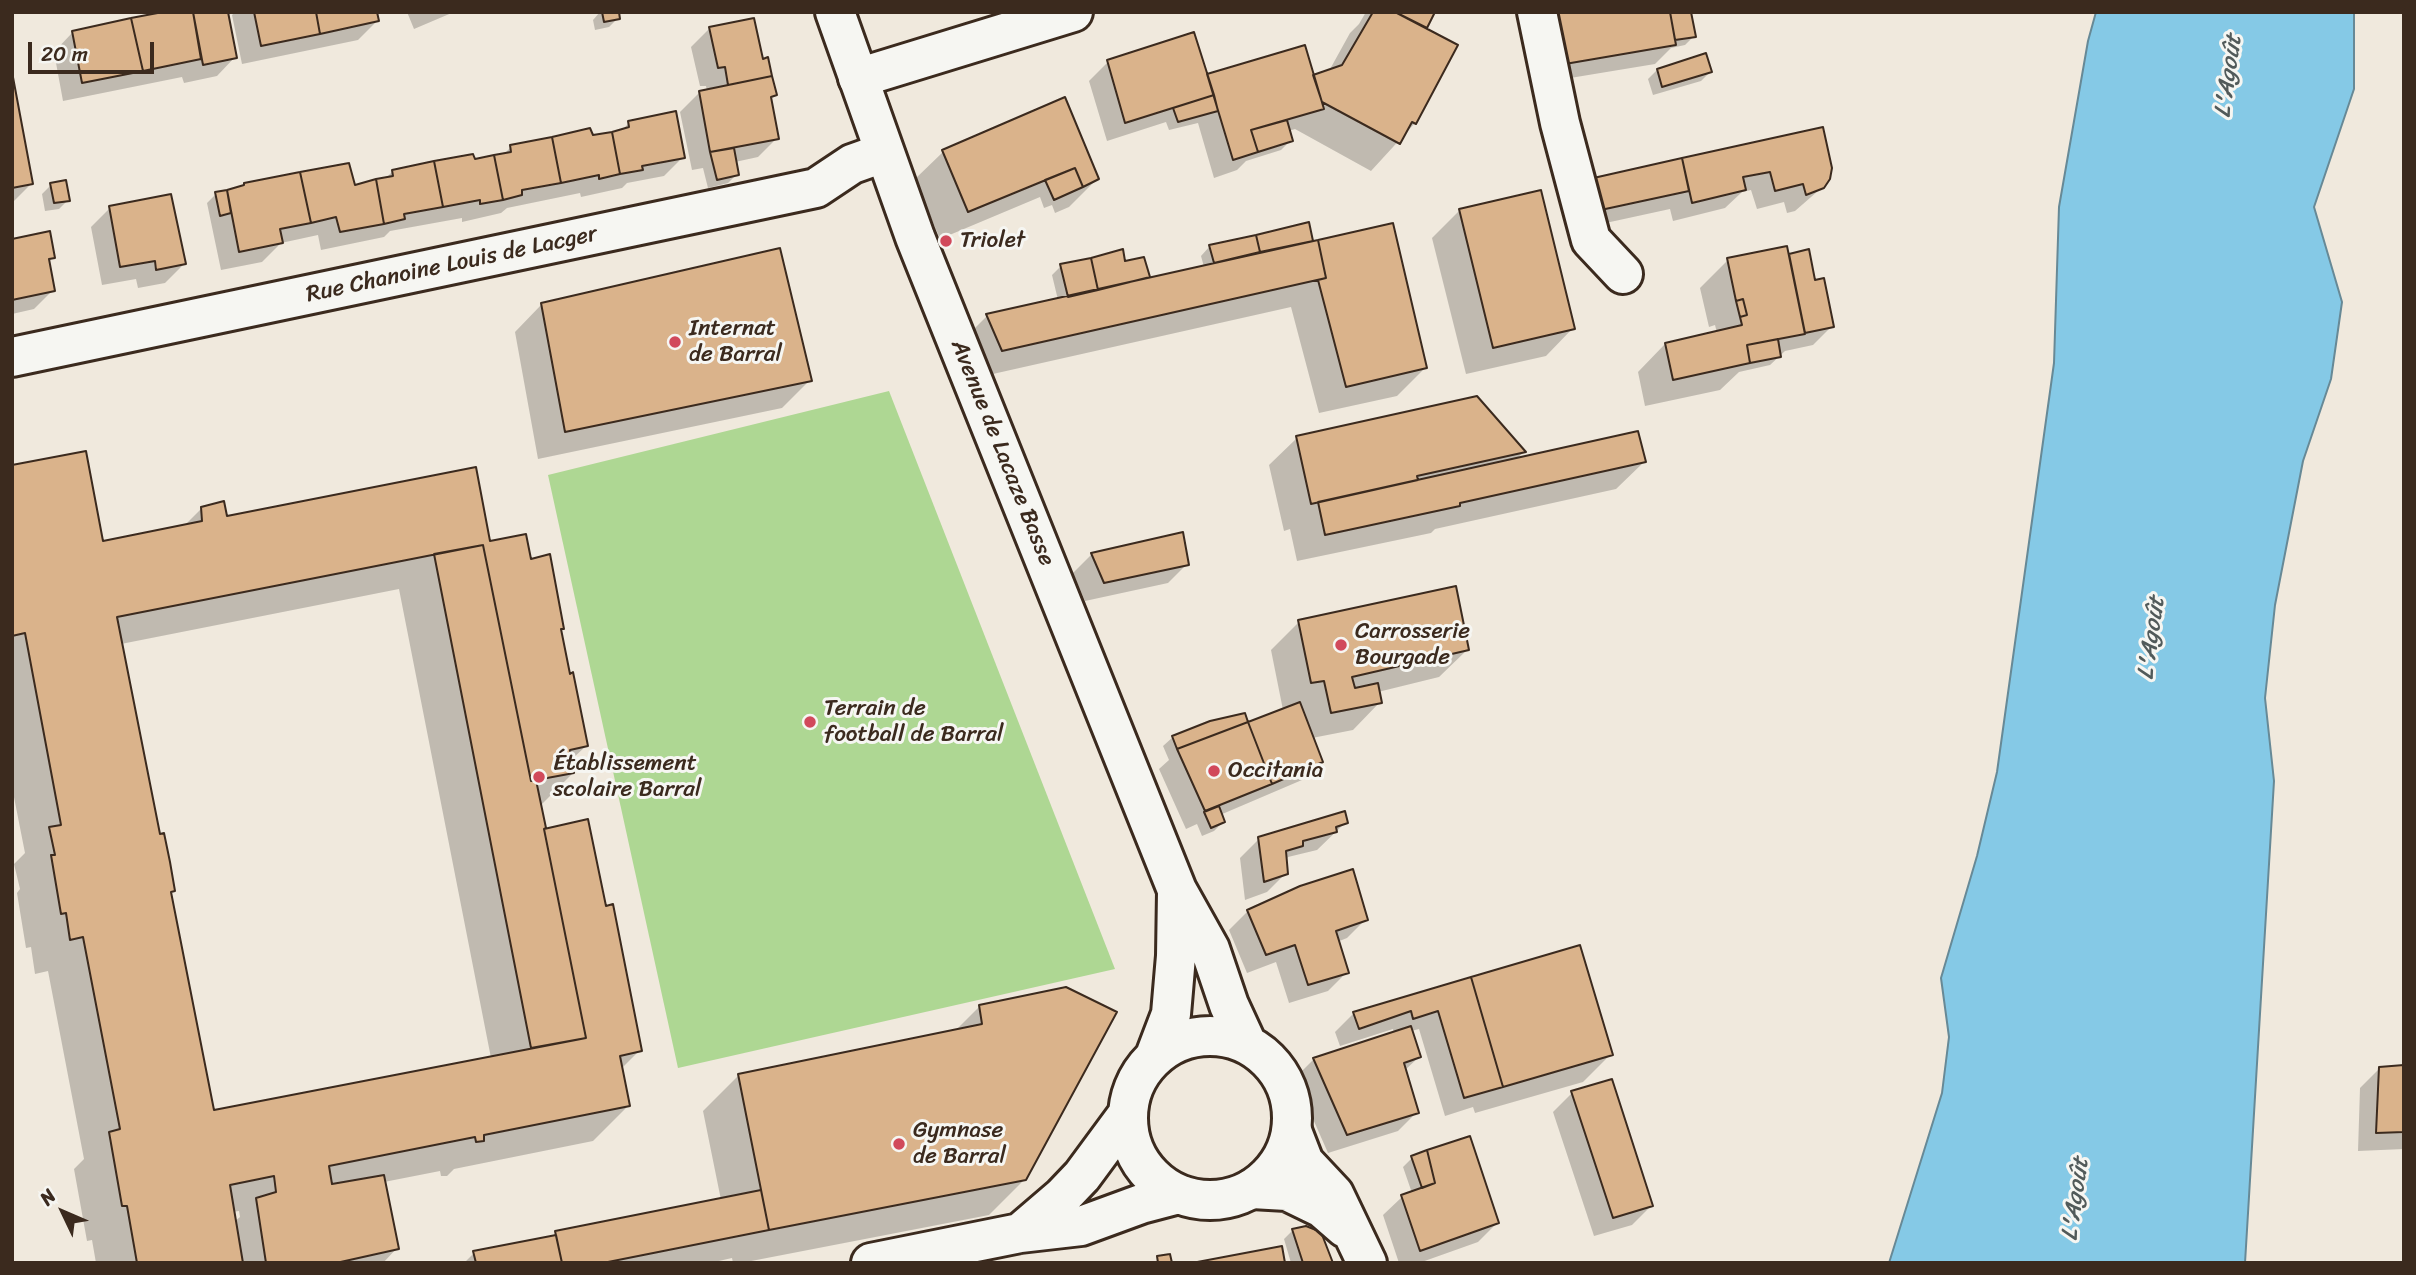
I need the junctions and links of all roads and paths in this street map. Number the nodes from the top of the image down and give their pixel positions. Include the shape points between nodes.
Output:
1 (835, 12) edge
2 (1073, 12) edge
3 (1537, 12) edge
4 (858, 78) junction
5 (883, 153) junction
6 (1623, 274) dead end
7 (12, 357) edge
8 (1177, 890) junction
9 (1247, 1044) junction
10 (1155, 1056) junction
11 (1127, 1115) junction
12 (1292, 1131) junction
13 (1252, 1189) junction
14 (1179, 1194) junction
15 (1020, 1233) junction
16 (1359, 1248) edge
17 (872, 1263) edge

1 - 4 main road, Avenue de Lacaze Basse
2 - 4 main road
3 - 6 main road via 1591,240
4 - 5 main road, Avenue de Lacaze Basse
5 - 7 main road, Rue Chanoine Louis de Lacger via 852,164 816,188
5 - 8 main road, Avenue de Lacaze Basse
8 - 9 main road, Avenue de Lacaze Basse via 1210,949
8 - 10 main road via 1171,1014
9 - 10 main road via 1224,1036 1199,1036 1175,1042
9 - 12 main road via 1269,1059 1284,1080 1292,1105
10 - 11 main road via 1140,1073
11 - 14 main road via 1135,1154 1161,1185
11 - 15 main road via 1082,1176
12 - 13 main road via 1271,1174
12 - 16 main road via 1304,1161 1334,1194
13 - 14 main road via 1229,1198 1203,1200
13 - 16 main road via 1287,1191 1322,1208
14 - 15 main road via 1081,1226
15 - 17 main road

